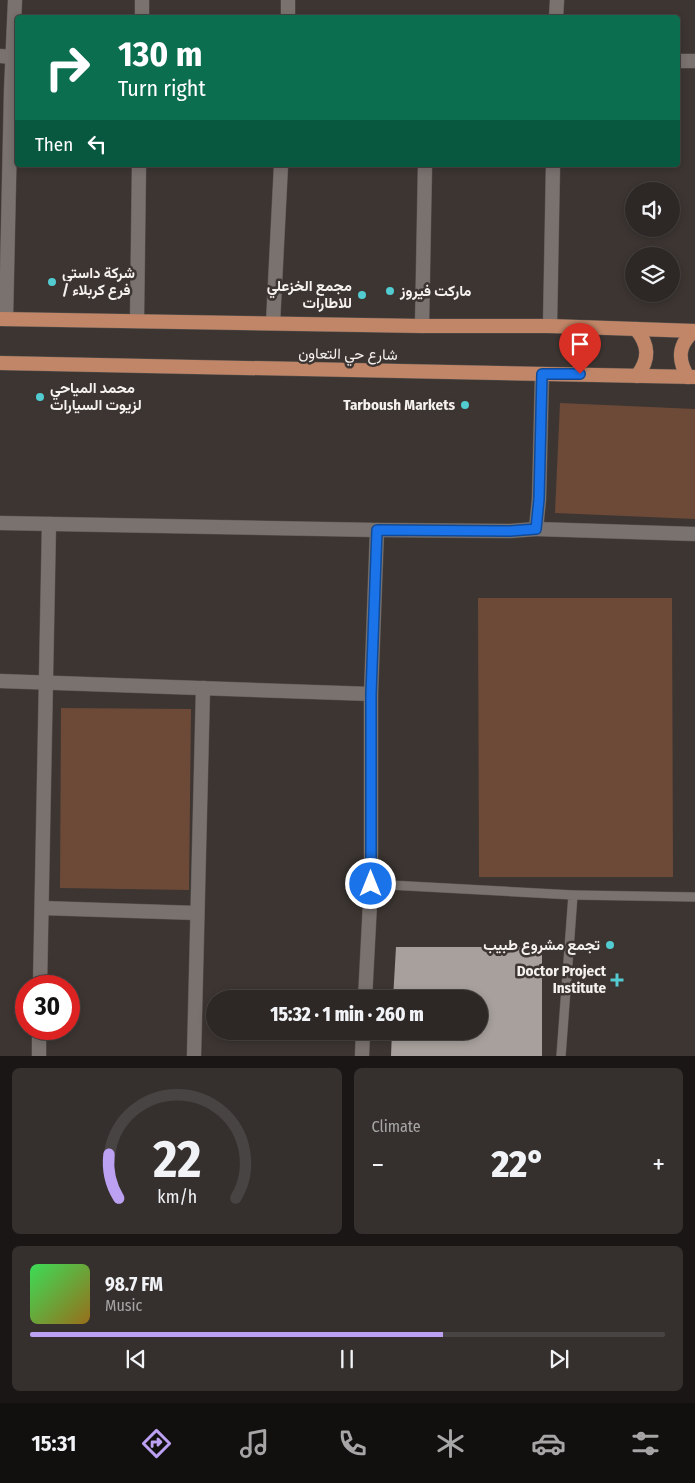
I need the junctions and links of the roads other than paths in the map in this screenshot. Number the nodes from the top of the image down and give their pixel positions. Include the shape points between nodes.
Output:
1 (15, 0) edge
2 (142, 0) edge
3 (288, 0) edge
4 (557, 0) edge
5 (142, 15) edge
6 (288, 15) edge
7 (556, 15) edge
8 (6, 56) edge
9 (680, 61) edge
10 (695, 61) edge
11 (14, 91) edge
12 (140, 167) edge
13 (281, 167) edge
14 (425, 167) edge
15 (553, 167) edge
16 (3, 319) edge
17 (137, 321) junction
18 (273, 323) junction
19 (422, 326) junction
20 (550, 326) junction
21 (636, 329) junction
22 (694, 331) edge
23 (0, 363) edge
24 (542, 374) junction
25 (637, 376) junction
26 (692, 377) edge
27 (0, 522) edge
28 (50, 524) junction
29 (536, 529) junction
30 (377, 530) junction
31 (695, 534) edge
32 (0, 681) edge
33 (46, 683) junction
34 (203, 688) junction
35 (371, 694) junction
36 (371, 884) junction
37 (573, 895) junction
38 (695, 898) edge
39 (42, 908) junction
40 (197, 913) junction
41 (40, 975) edge
42 (365, 990) edge
43 (39, 1040) edge
44 (363, 1040) edge
45 (39, 1056) edge
46 (194, 1056) edge
47 (362, 1056) edge
48 (561, 1056) edge

1 - 8 street
2 - 5 street
3 - 6 street
4 - 7 street
8 - 11 street
9 - 10 street
11 - 16 street
12 - 17 street
13 - 18 street
14 - 19 street
15 - 20 street
16 - 17 main road, شارع حي التعاون
17 - 18 main road, شارع حي التعاون
18 - 19 main road, شارع حي التعاون
19 - 20 main road, شارع حي التعاون
20 - 21 main road, شارع حي التعاون
21 - 22 main road, شارع حي التعاون
21 - 25 main road via 646,352 646,361
22 - 26 main road via 687,336 681,352 683,369
23 - 24 main road, شارع حي التعاون
24 - 25 main road, شارع حي التعاون
24 - 29 street
25 - 26 main road, شارع حي التعاون
27 - 28 street
28 - 30 street
28 - 33 street
29 - 30 street
29 - 31 street
30 - 35 street
32 - 33 street
33 - 34 street
33 - 39 street
34 - 35 street
34 - 40 street
35 - 36 street
36 - 37 lane
36 - 42 street
37 - 38 lane
37 - 48 lane
39 - 40 street
39 - 41 street
40 - 46 street
43 - 45 street
44 - 47 street

